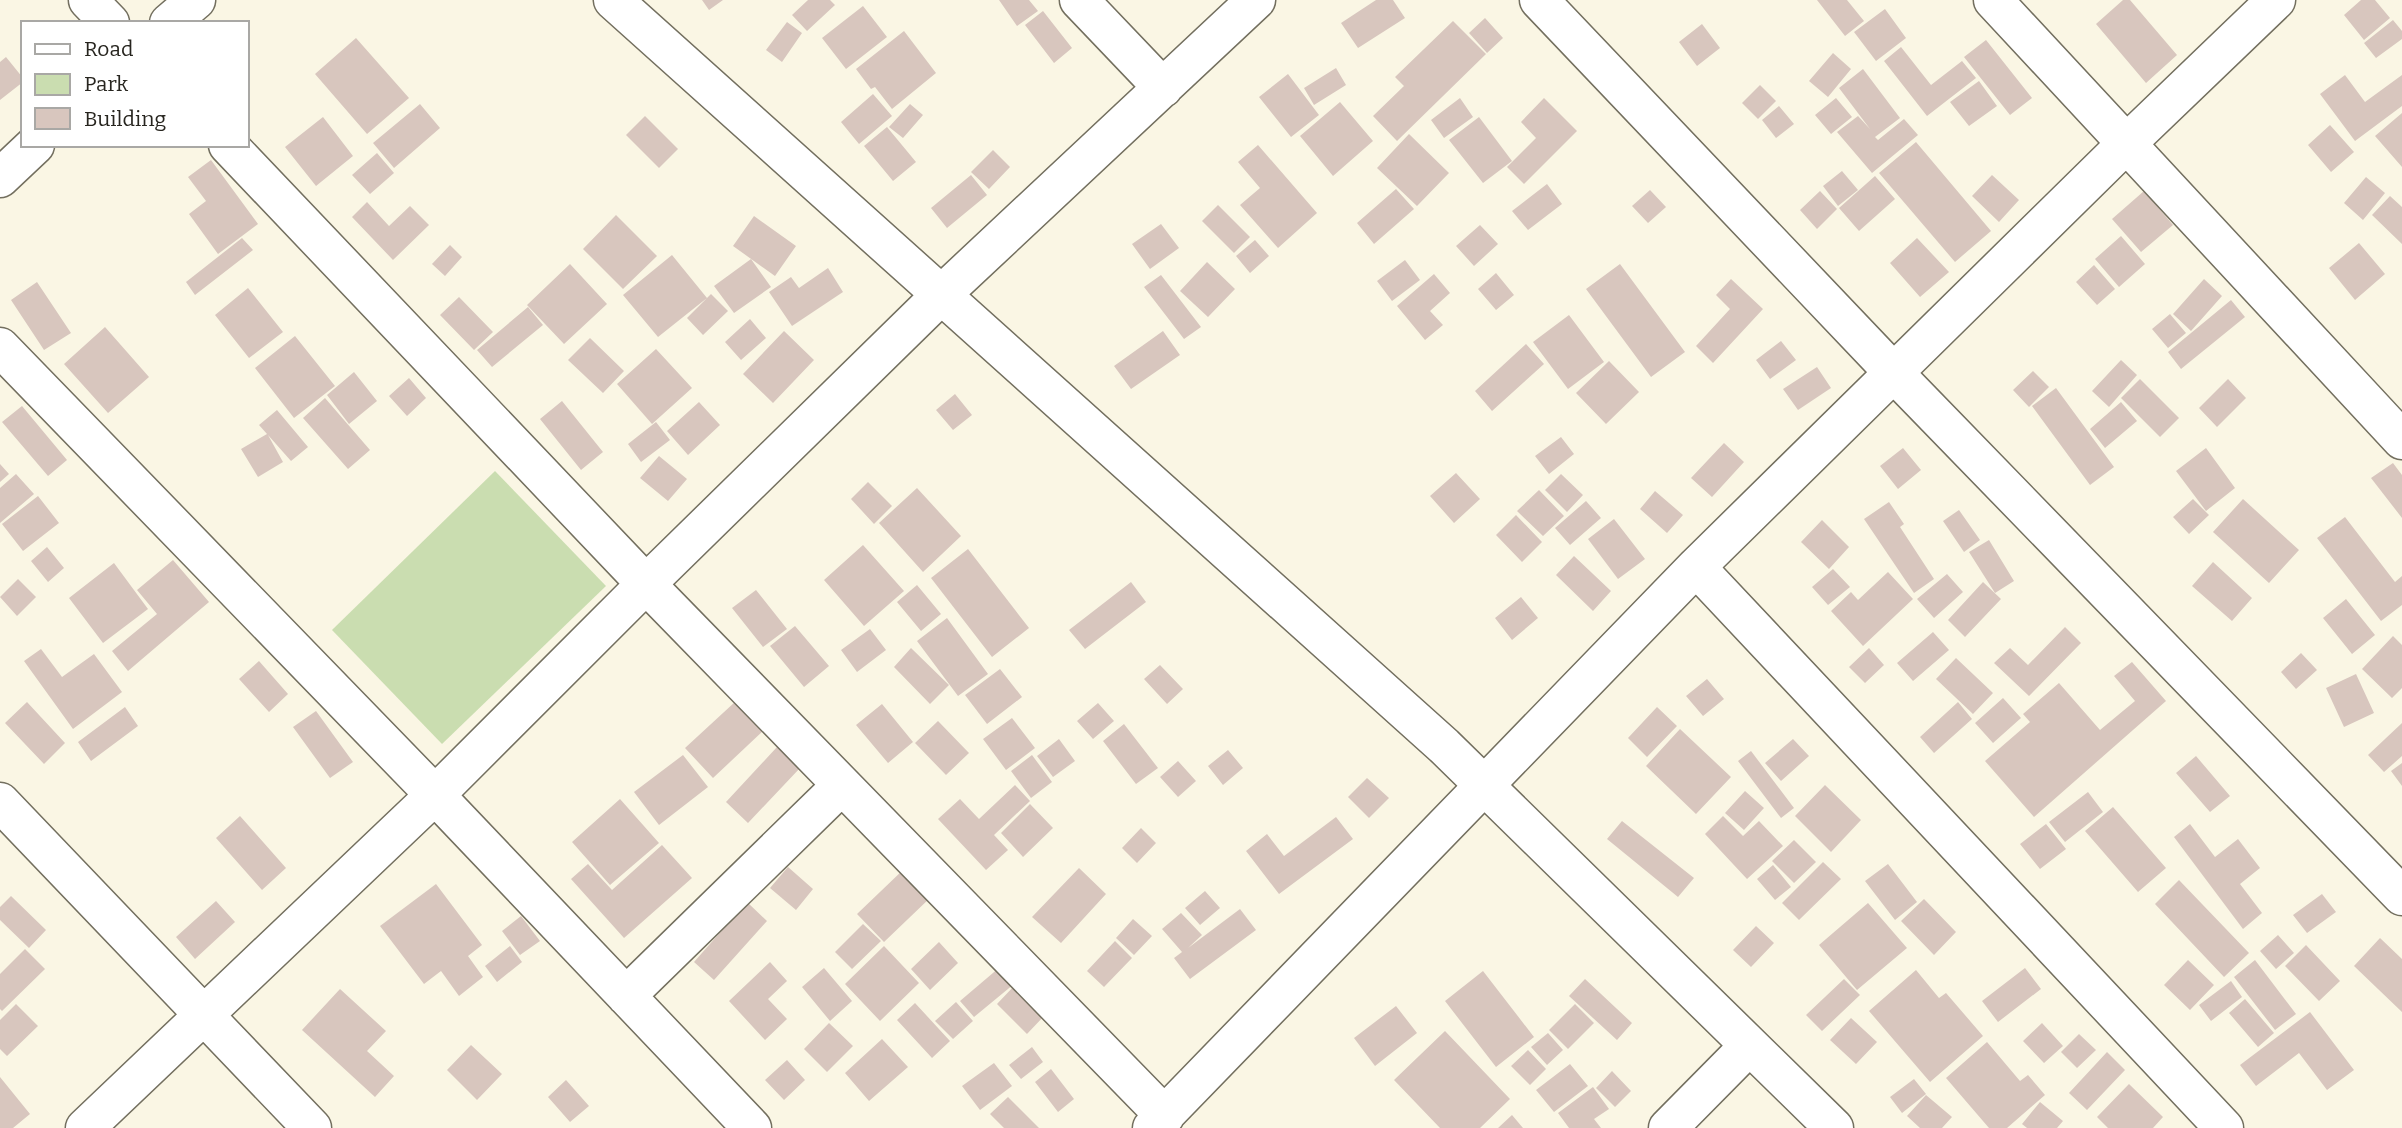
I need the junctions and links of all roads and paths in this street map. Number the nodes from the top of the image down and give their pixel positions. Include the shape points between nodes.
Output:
1 (88, 0) edge
2 (196, 0) edge
3 (613, 0) edge
4 (1079, 0) edge
5 (1256, 0) edge
6 (1539, 0) edge
7 (1993, 0) edge
8 (2276, 0) edge
9 (108, 21) edge
10 (171, 21) edge
11 (1163, 88) junction
12 (2126, 144) junction
13 (33, 147) edge
14 (230, 147) edge
15 (0, 178) edge
16 (941, 295) junction
17 (0, 347) edge
18 (1894, 373) junction
19 (2402, 440) edge
20 (1696, 567) junction
21 (646, 584) junction
22 (842, 785) junction
23 (1486, 785) junction
24 (435, 795) junction
25 (0, 802) edge
26 (2402, 896) edge
27 (625, 996) junction
28 (204, 1015) junction
29 (1749, 1046) junction
30 (1159, 1122) edge
31 (85, 1128) edge
32 (312, 1128) edge
33 (752, 1128) edge
34 (1668, 1128) edge
35 (1834, 1128) edge
36 (2224, 1128) edge

1 - 9 street
2 - 10 street
3 - 16 street
4 - 11 street
5 - 11 street
6 - 18 street
7 - 12 street
8 - 12 street
11 - 16 street
12 - 18 street
12 - 19 street
13 - 15 street
14 - 21 street
16 - 21 street
16 - 23 street
17 - 24 street
18 - 20 street
18 - 26 street
20 - 23 street
20 - 36 street
21 - 22 street
21 - 24 street
22 - 27 street
22 - 30 street
23 - 29 street
23 - 30 street
24 - 27 street
24 - 28 street
25 - 28 street
27 - 33 street
28 - 31 street
28 - 32 street
29 - 34 street
29 - 35 street

